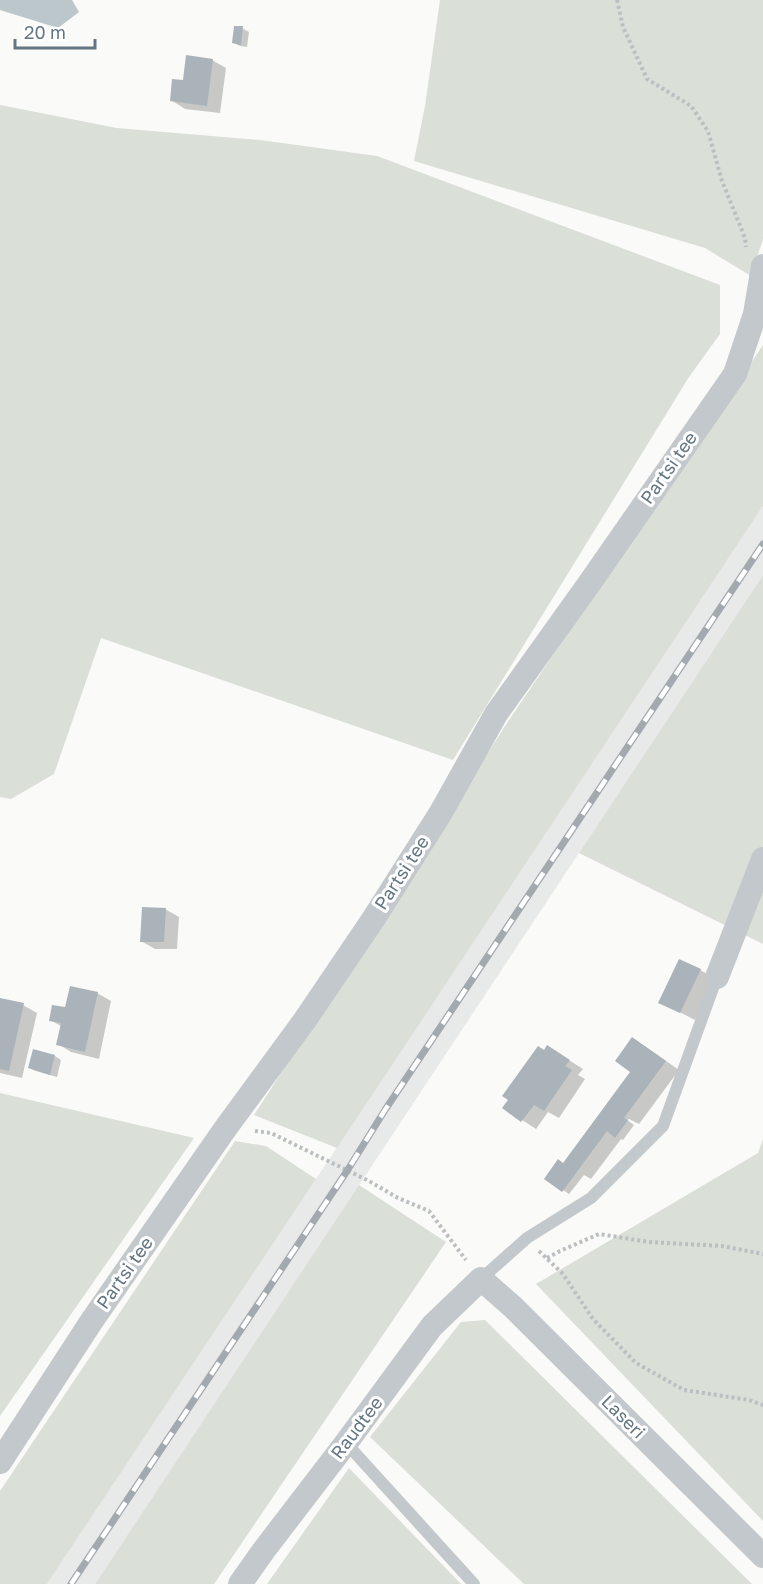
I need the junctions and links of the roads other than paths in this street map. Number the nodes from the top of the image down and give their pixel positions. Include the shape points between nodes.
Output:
1 (763, 266) edge
2 (763, 859) edge
3 (717, 977) joint
4 (481, 1279) junction
5 (346, 1443) junction
6 (0, 1462) edge
7 (763, 1556) edge
8 (240, 1584) edge
9 (474, 1584) edge

1 - 6 street, Partsi tee via 755,314 735,374 496,714 440,814 306,1020 225,1129
2 - 3 street
3 - 4 lane via 663,1126 591,1198 527,1239
4 - 5 street, Raudtee via 432,1326
4 - 7 street, Laseri
5 - 8 street, Raudtee
5 - 9 lane

